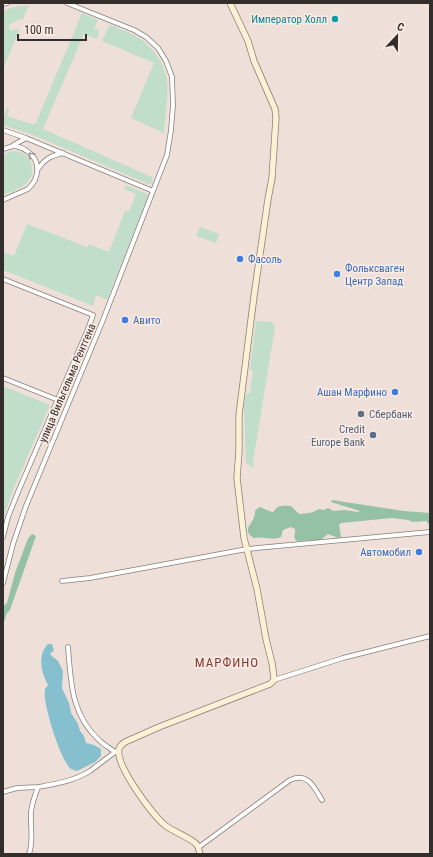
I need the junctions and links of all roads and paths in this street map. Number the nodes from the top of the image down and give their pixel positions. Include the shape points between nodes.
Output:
1 (8, 3) edge
2 (67, 3) edge
3 (230, 3) edge
4 (3, 4) edge
5 (3, 130) edge
6 (26, 138) junction
7 (9, 147) junction
8 (3, 149) edge
9 (63, 153) junction
10 (38, 170) junction
11 (154, 191) junction
12 (3, 200) edge
13 (3, 278) edge
14 (3, 378) edge
15 (58, 400) junction
16 (430, 532) edge
17 (3, 537) edge
18 (247, 548) junction
19 (62, 581) dead end
20 (3, 583) edge
21 (430, 636) edge
22 (68, 647) dead end
23 (274, 680) junction
24 (117, 751) junction
25 (38, 787) junction
26 (3, 792) edge
27 (322, 800) dead end
28 (199, 847) junction
29 (29, 854) edge
30 (200, 854) edge

1 - 4 street
2 - 11 street, улица Вильгельма Рентгена via 146,37 158,48 166,61 172,77 171,130 167,155
3 - 18 street via 248,41 254,62 275,109 276,118 272,178 239,415 239,499
5 - 6 street
6 - 7 street
6 - 9 street
7 - 8 street
10 -> 7 street via 35,159 29,152 18,146
9 - 10 street via 47,159
9 - 11 street
10 - 12 street via 32,186
11 - 20 street, улица Вильгельма Рентгена via 26,506
13 - 15 street, улица Вильгельма Рентгена via 93,315
14 - 15 street
15 - 17 street, улица Вильгельма Рентгена via 18,492
16 - 18 street
18 - 19 street
18 - 23 street
21 - 23 street via 343,658
22 - 24 street via 71,684 80,717 100,742
23 - 24 street via 270,684 132,739
24 - 25 street via 77,778
24 - 28 street via 132,784 159,820
25 - 26 street via 16,788
25 - 29 street via 31,813 32,842
27 - 28 street via 312,783 303,778 294,778
28 - 30 street

